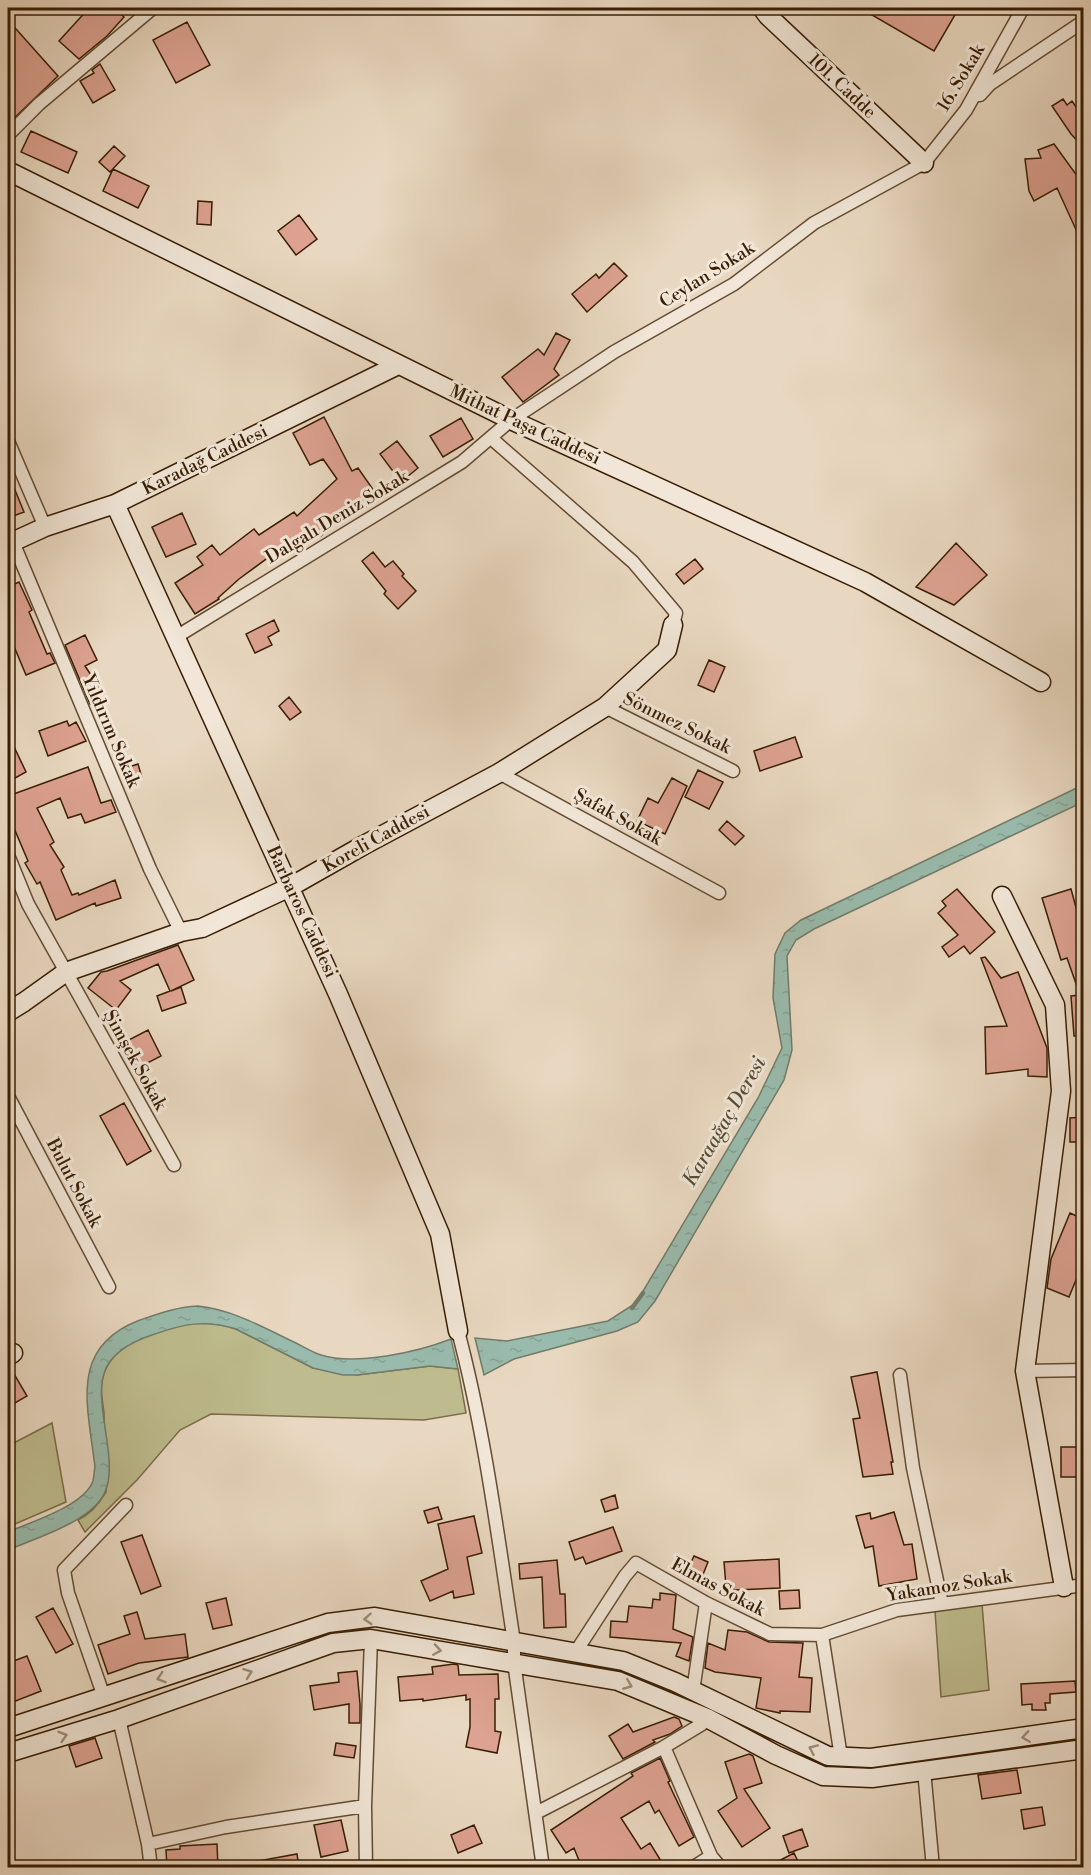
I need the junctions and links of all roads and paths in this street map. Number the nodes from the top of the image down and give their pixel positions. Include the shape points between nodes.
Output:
1 (153, 8) edge
2 (762, 8) edge
3 (1023, 8) edge
4 (1083, 21) edge
5 (966, 111) junction
6 (8, 135) edge
7 (924, 163) junction
8 (8, 171) edge
9 (399, 364) junction
10 (511, 420) junction
11 (490, 438) junction
12 (8, 441) edge
13 (115, 504) junction
14 (45, 527) junction
15 (10, 543) edge
16 (673, 625) joint
17 (176, 637) junction
18 (1041, 682) dead end
19 (604, 707) junction
20 (733, 771) dead end
21 (499, 773) junction
22 (8, 855) edge
23 (290, 887) junction
24 (719, 893) dead end
25 (1002, 896) dead end
26 (181, 932) junction
27 (66, 972) junction
28 (8, 1012) edge
29 (8, 1096) edge
30 (174, 1166) dead end
31 (109, 1287) dead end
32 (458, 1331) joint
33 (1083, 1370) edge
34 (1025, 1371) junction
35 (900, 1375) dead end
36 (126, 1504) dead end
37 (1083, 1585) edge
38 (1064, 1587) junction
39 (706, 1603) junction
40 (942, 1604) junction
41 (822, 1635) junction
42 (371, 1639) junction
43 (514, 1642) junction
44 (575, 1653) junction
45 (513, 1662) junction
46 (693, 1691) junction
47 (104, 1697) junction
48 (707, 1718) junction
49 (119, 1719) junction
50 (8, 1728) edge
51 (1083, 1728) edge
52 (663, 1747) junction
53 (1083, 1749) edge
54 (8, 1753) edge
55 (841, 1757) junction
56 (924, 1770) junction
57 (365, 1806) junction
58 (536, 1813) junction
59 (148, 1844) junction
60 (711, 1856) junction
61 (151, 1868) edge
62 (366, 1868) edge
63 (543, 1868) edge
64 (692, 1868) edge
65 (721, 1868) edge
66 (933, 1868) edge

1 - 6 street
2 - 7 street, 101. Cadde
3 - 5 street, 16. Sokak
4 - 5 street via 990,84
5 - 7 street, 16. Sokak
7 - 10 street, Ceylan Sokak via 814,224 734,284 614,352
8 - 9 street, Mithat Paşa Caddesi
9 - 10 street, Mithat Paşa Caddesi
9 - 13 street, Karadağ Caddesi
10 - 11 street, Dalgalı Deniz Sokak
10 - 18 street, Mithat Paşa Caddesi via 865,582
11 - 16 street via 633,562 676,613
11 - 17 street, Dalgalı Deniz Sokak via 462,462
12 - 14 street
13 - 14 street, Karadağ Caddesi
13 - 17 street, Barbaros Caddesi
14 - 15 street, Karadağ Caddesi
15 - 26 street, Yıldırım Sokak via 150,869
16 - 19 street, Koreli Caddesi via 667,650
17 - 23 street, Barbaros Caddesi
19 - 20 street, Sönmez Sokak
19 - 21 street, Koreli Caddesi
21 - 23 street, Koreli Caddesi
21 - 24 street, Şafak Sokak
22 - 27 street, Şimşek Sokak via 28,904
23 - 26 street, Koreli Caddesi via 202,928
23 - 32 street, Barbaros Caddesi via 440,1234
25 - 34 street via 1055,1005 1061,1091
26 - 27 street, Koreli Caddesi
27 - 28 street, Koreli Caddesi
27 - 30 street, Şimşek Sokak
29 - 31 street, Bulut Sokak
32 - 43 street via 469,1374
33 - 34 street
34 - 38 street
35 - 40 street via 913,1468
36 - 47 street via 64,1570 68,1593
37 - 38 street, Yakamoz Sokak
38 - 40 street, Yakamoz Sokak
39 - 41 street, Elmas Sokak via 770,1634
39 - 44 street, Elmas Sokak via 636,1563
39 - 46 street
40 - 41 street, Yakamoz Sokak via 897,1610
41 - 55 street
42 -> 45 street
49 -> 42 street via 333,1643
42 - 57 street
43 - 44 street
43 - 45 street
43 -> 47 street via 375,1617 328,1623
44 - 46 street via 623,1661
45 -> 48 street via 618,1681
45 - 58 street
55 -> 46 street via 828,1756
47 - 50 street
48 - 52 street
48 - 56 street via 823,1776 872,1779
54 -> 49 street
49 - 59 street
51 -> 55 street via 871,1758
52 - 58 street
52 - 60 street
53 - 56 street
56 - 66 street
57 - 59 street via 226,1827
57 - 62 street
58 - 63 street
59 - 61 street
60 - 64 street
60 - 65 street

